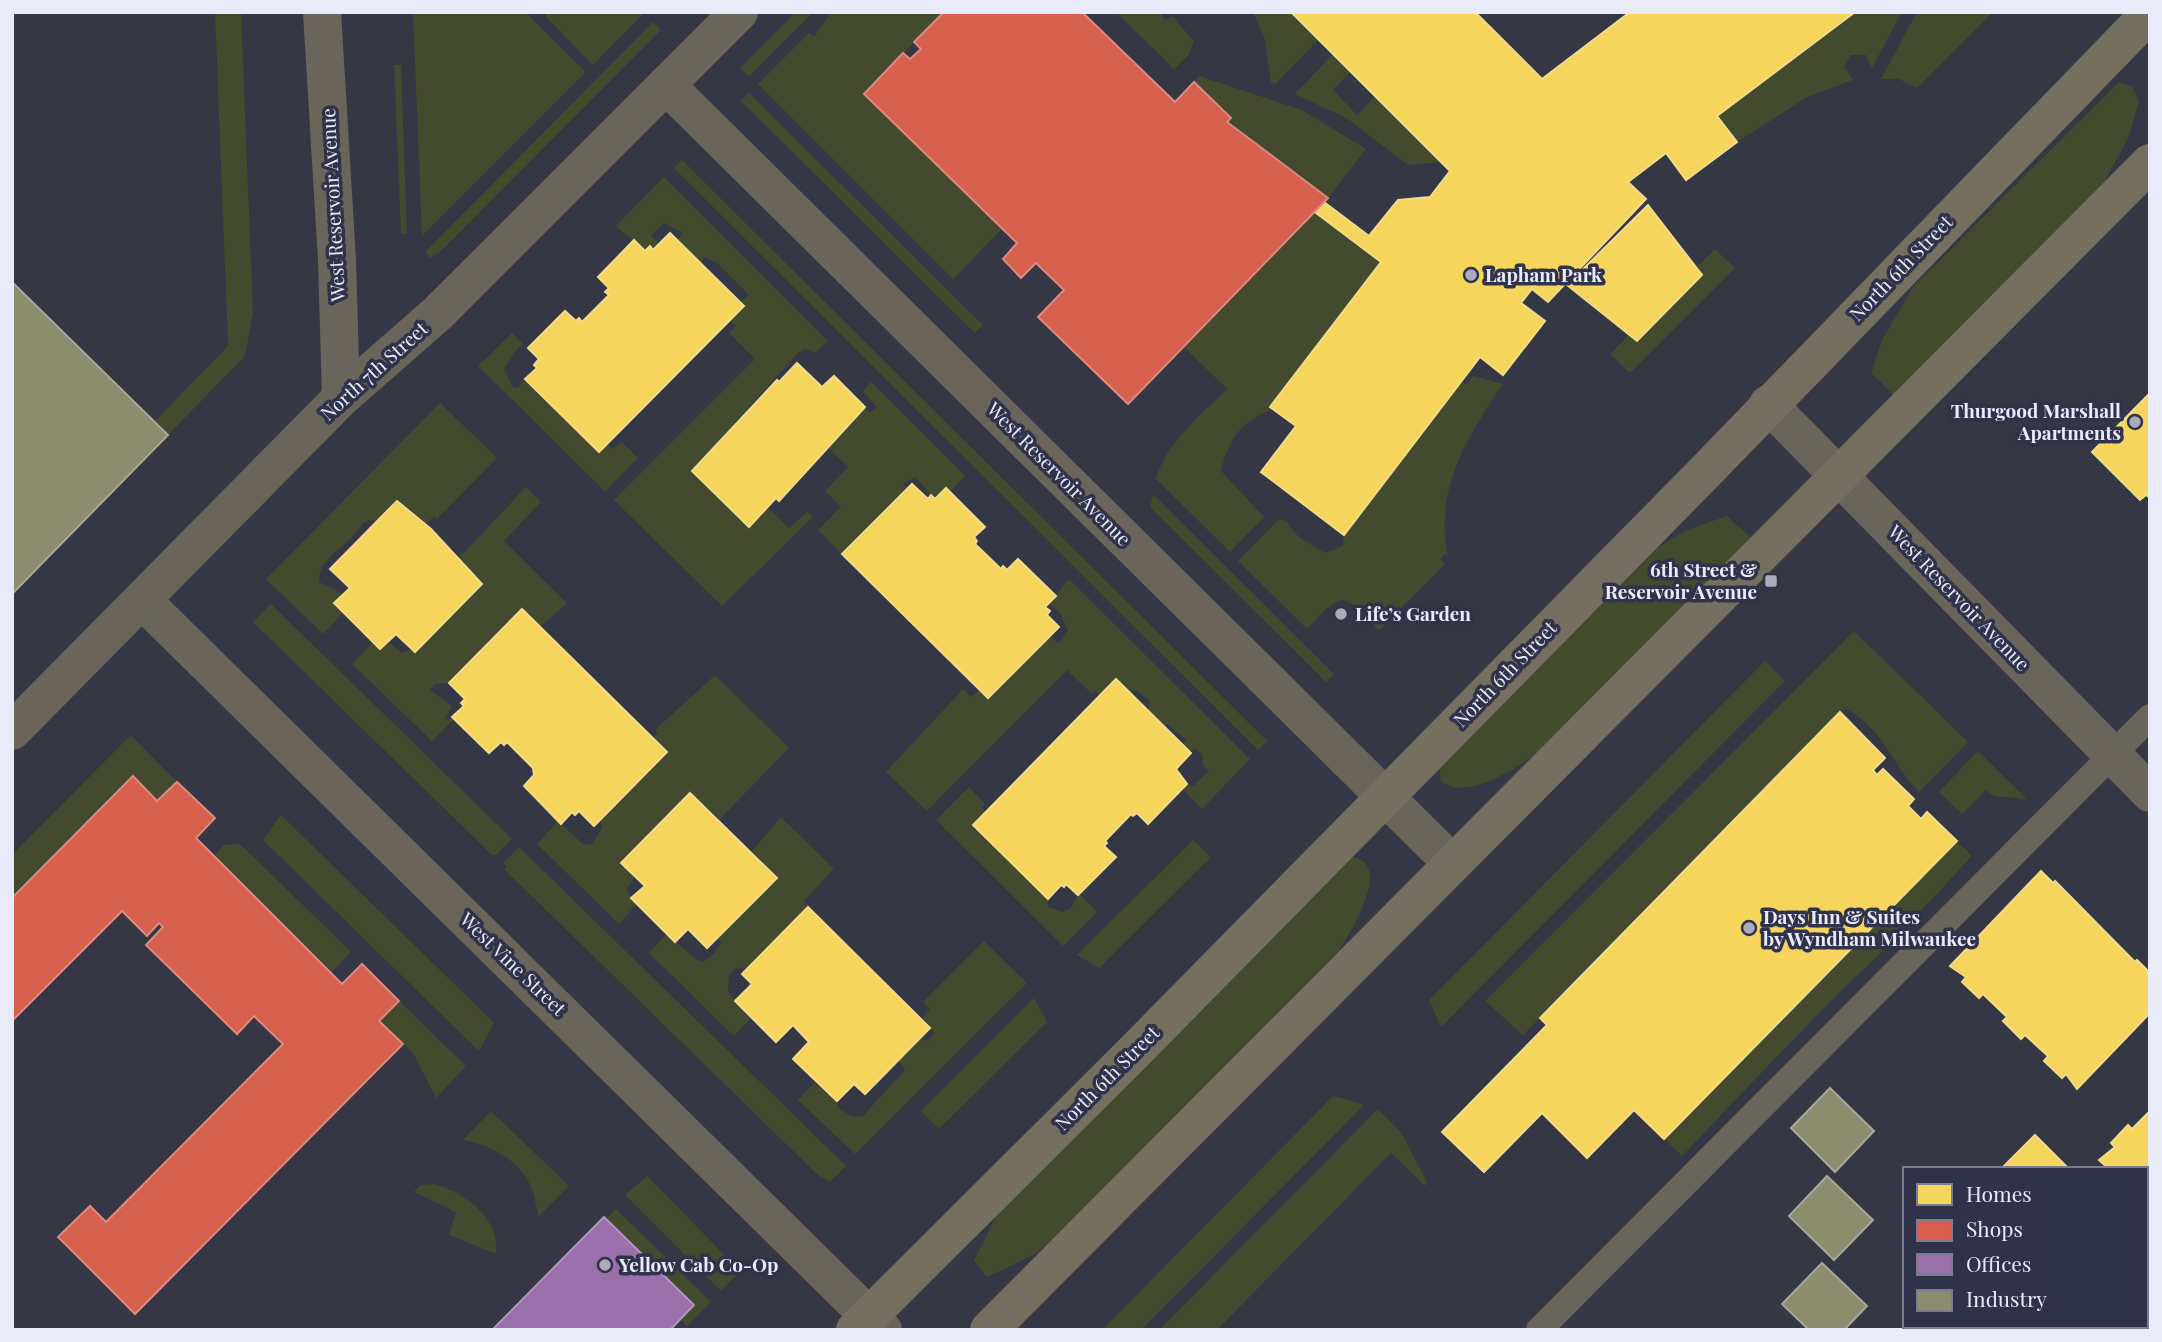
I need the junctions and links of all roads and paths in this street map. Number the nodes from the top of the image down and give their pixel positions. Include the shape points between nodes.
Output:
1 (322, 12) edge
2 (739, 12) edge
3 (2144, 18) edge
4 (666, 85) junction
5 (2150, 163) edge
6 (341, 398) junction
7 (1768, 404) junction
8 (1840, 477) junction
9 (142, 600) junction
10 (2150, 717) edge
11 (12, 731) edge
12 (2111, 756) junction
13 (2150, 793) edge
14 (1384, 797) junction
15 (1452, 863) junction
16 (869, 1325) edge
17 (989, 1330) edge
18 (1539, 1330) edge

1 - 6 street, West Reservoir Avenue
2 - 4 street, North 7th Street
3 - 7 main road, North 6th Street
4 - 6 street, North 7th Street via 438,313
4 - 14 street, West Reservoir Avenue
5 - 8 main road
6 - 9 street, North 7th Street
7 - 8 street, West Reservoir Avenue
7 - 14 main road, North 6th Street
8 - 12 street, West Reservoir Avenue
8 - 15 main road
9 - 11 street, North 7th Street
9 - 16 street, West Vine Street
10 - 12 lane
12 - 13 street, West Reservoir Avenue
12 - 18 lane
14 - 15 street, West Reservoir Avenue
14 - 16 main road, North 6th Street
15 - 17 main road

